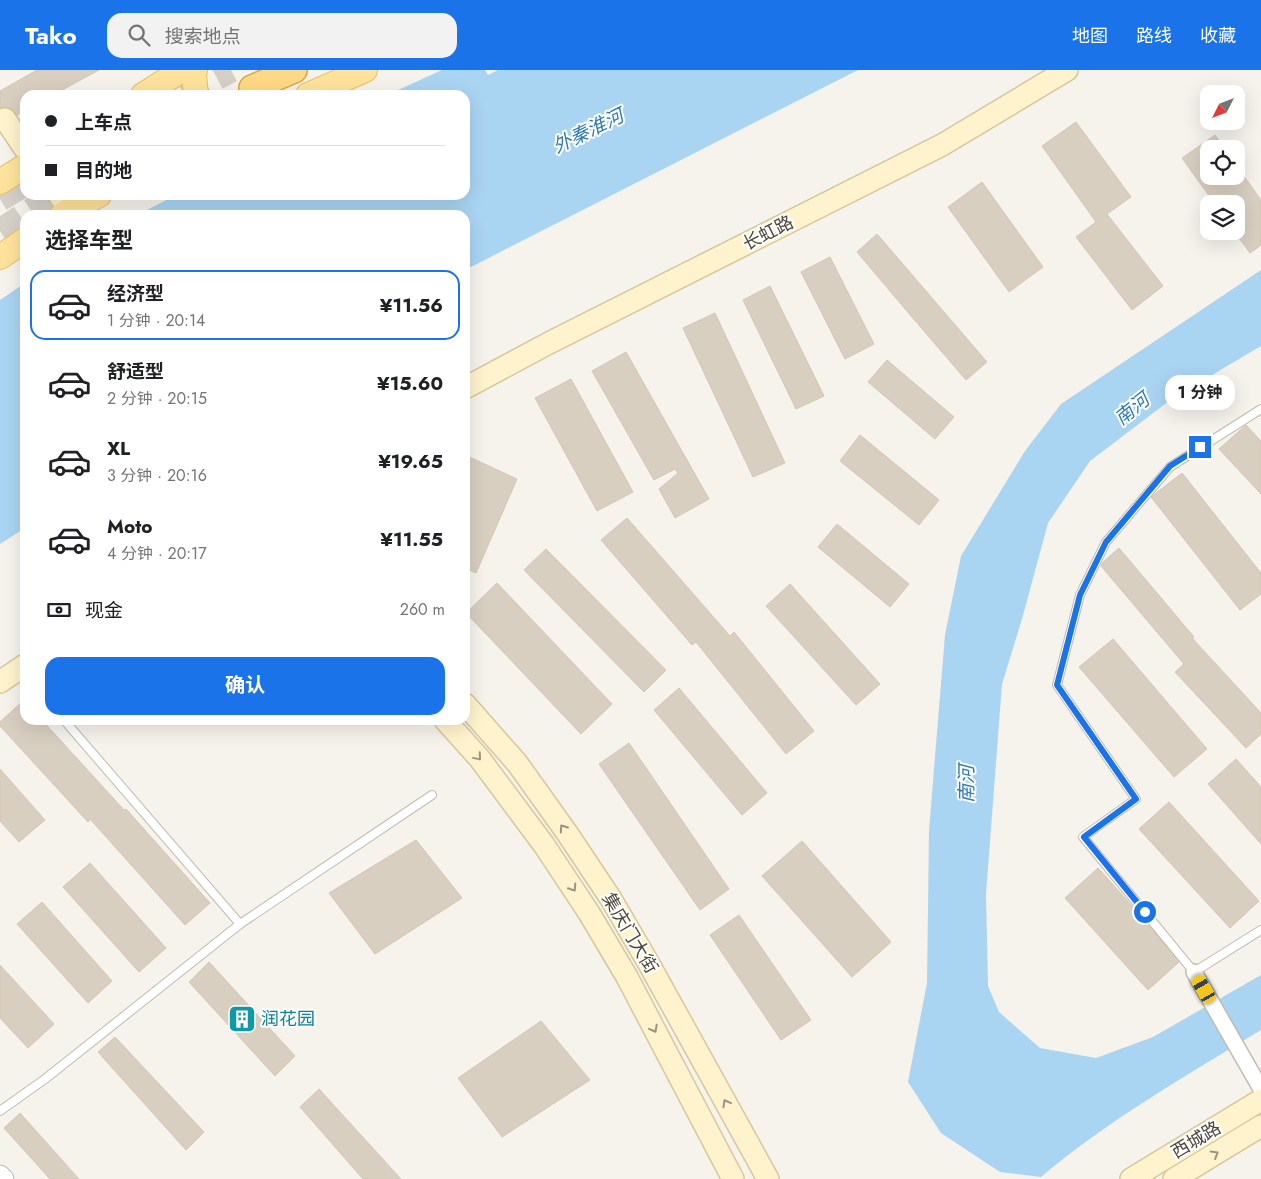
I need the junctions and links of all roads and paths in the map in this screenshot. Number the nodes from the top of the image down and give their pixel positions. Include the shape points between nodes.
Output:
1 (182, 70) edge
2 (195, 70) edge
3 (294, 70) edge
4 (365, 70) edge
5 (1067, 70) edge
6 (252, 88) dead end
7 (151, 90) edge
8 (196, 90) edge
9 (319, 90) edge
10 (5, 119) dead end
11 (20, 142) edge
12 (20, 169) edge
13 (0, 182) edge
14 (87, 200) edge
15 (66, 209) edge
16 (20, 243) edge
17 (0, 256) edge
18 (470, 385) edge
19 (1261, 409) edge
20 (20, 671) edge
21 (0, 682) edge
22 (470, 710) edge
23 (68, 725) edge
24 (449, 725) edge
25 (432, 795) dead end
26 (240, 924) junction
27 (1261, 930) edge
28 (1194, 972) junction
29 (1261, 1089) edge
30 (1261, 1100) edge
31 (0, 1112) edge
32 (1261, 1126) edge
33 (0, 1175) edge
34 (732, 1177) edge
35 (4, 1179) edge
36 (768, 1179) edge
37 (1131, 1179) edge
38 (1174, 1179) edge

1 - 7 main road
2 - 8 main road
3 - 6 highway
4 - 9 main road
5 - 18 main road, 长虹路 via 942,145
10 - 11 main road
12 - 13 main road
14 - 15 main road
16 - 17 main road
19 - 28 lane via 1170,466 1106,542 1080,595 1057,685 1136,799 1084,837
20 - 21 main road
36 -> 22 main road, 集庆门大街 via 611,899 517,763
23 - 26 lane
24 -> 34 main road, 集庆门大街 via 480,759 544,845 589,913
25 - 26 lane
26 - 31 lane
27 - 28 lane
28 - 29 street
30 - 37 main road, 西城路
38 -> 32 main road, 西城路
33 - 35 street

